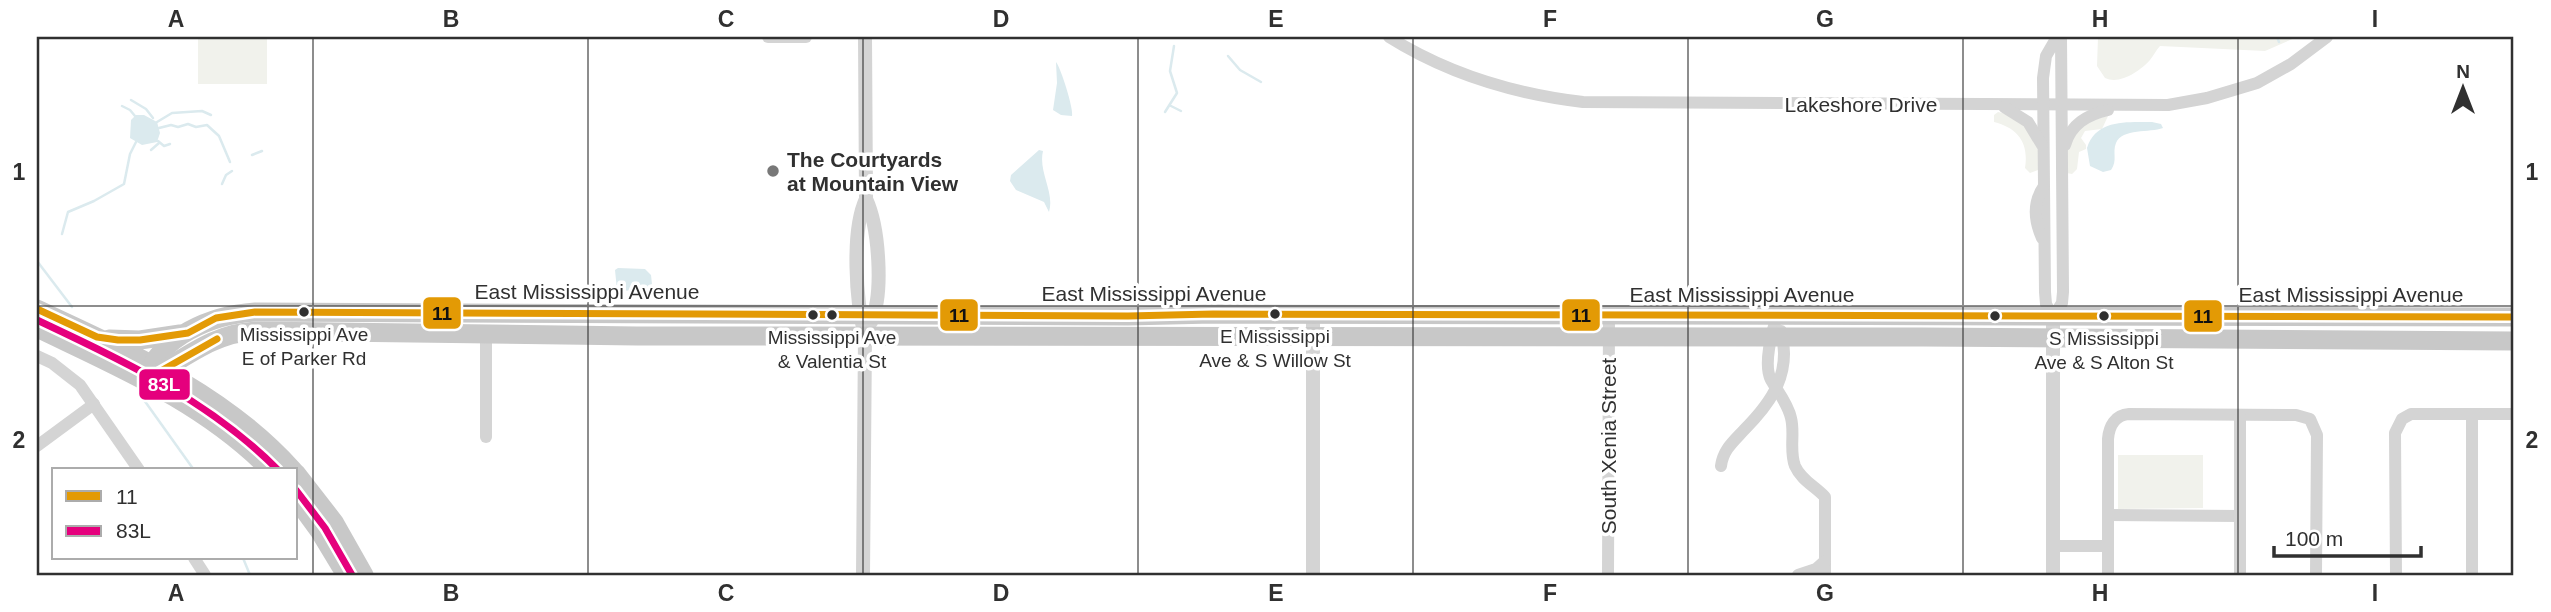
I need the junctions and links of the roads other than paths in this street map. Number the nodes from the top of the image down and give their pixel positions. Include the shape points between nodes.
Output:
1 (768, 37) edge
2 (806, 37) edge
3 (865, 37) edge
4 (1390, 37) edge
5 (2059, 37) edge
6 (2327, 37) edge
7 (1998, 104) junction
8 (2044, 105) junction
9 (2062, 105) junction
10 (2126, 105) junction
11 (2044, 152) junction
12 (2062, 152) junction
13 (2044, 185) junction
14 (2062, 185) junction
15 (37, 309) edge
16 (1313, 315) junction
17 (867, 316) junction
18 (1609, 316) junction
19 (1777, 316) junction
20 (2053, 317) junction
21 (2514, 317) edge
22 (37, 328) edge
23 (486, 335) junction
24 (865, 336) junction
25 (1313, 336) junction
26 (97, 337) junction
27 (1609, 337) junction
28 (1776, 338) junction
29 (2053, 339) junction
30 (192, 341) junction
31 (2514, 341) edge
32 (37, 356) edge
33 (153, 372) junction
34 (193, 388) junction
35 (1778, 388) junction
36 (93, 404) junction
37 (2472, 414) junction
38 (2514, 414) edge
39 (2240, 415) junction
40 (486, 437) dead end
41 (37, 446) edge
42 (1721, 466) dead end
43 (138, 468) edge
44 (268, 468) edge
45 (290, 468) edge
46 (298, 477) edge
47 (298, 502) edge
48 (2108, 515) junction
49 (2240, 516) junction
50 (2053, 546) junction
51 (2108, 546) junction
52 (195, 560) edge
53 (1825, 561) junction
54 (205, 575) edge
55 (346, 575) edge
56 (364, 575) edge
57 (863, 575) edge
58 (1313, 575) edge
59 (1608, 575) edge
60 (1798, 575) edge
61 (1825, 575) edge
62 (2053, 575) edge
63 (2108, 575) edge
64 (2240, 575) edge
65 (2316, 575) edge
66 (2396, 575) edge
67 (2472, 575) edge

1 - 2 street
3 - 17 street via 866,199 877,233 877,298
4 - 7 street, Lakeshore Drive via 1487,82 1583,102
5 - 8 street via 2045,60
5 - 9 street
6 - 10 street, Lakeshore Drive via 2280,71 2237,90 2175,104
7 - 8 street, Lakeshore Drive
7 - 11 street via 2028,122
8 - 9 street, Lakeshore Drive
8 - 11 street
9 - 10 street, Lakeshore Drive
9 - 12 street
10 - 12 street via 2084,119 2070,132
11 - 13 street
12 - 14 street
13 - 14 street
13 - 20 street via 2036,198 2035,219 2045,245 2046,300
14 - 20 street via 2062,299
15 - 26 main road
16 - 17 main road, East Mississippi Avenue
16 - 18 main road, East Mississippi Avenue
16 - 25 street
17 - 24 street
17 - 30 main road, East Mississippi Avenue via 255,312 223,316
18 - 19 main road, East Mississippi Avenue
18 - 27 street, South Xenia Street
19 - 20 main road, East Mississippi Avenue
19 - 28 street
20 - 21 main road, East Mississippi Avenue
20 - 29 street
22 - 33 main road
23 - 24 main road, East Mississippi Avenue
23 - 30 main road, East Mississippi Avenue via 246,332
23 - 40 street
24 - 25 main road, East Mississippi Avenue
24 - 57 street
25 - 27 main road, East Mississippi Avenue
25 - 58 street
26 - 30 main road
26 - 33 main road
27 - 28 main road, East Mississippi Avenue
27 - 59 street, South Xenia Street
28 - 29 main road, East Mississippi Avenue
28 - 35 street via 1769,377
29 - 31 main road, East Mississippi Avenue
29 - 50 street
30 - 33 main road, East Mississippi Avenue
30 - 34 main road via 188,370
32 - 36 street via 74,379
33 - 34 main road
33 - 44 main road
34 - 45 main road via 243,422
35 - 42 street via 1723,453
35 - 53 street via 1792,419 1794,465 1825,497
36 - 41 street
36 - 43 street
37 - 38 street
37 - 66 street via 2412,414 2399,424 2395,433
37 - 67 street
39 - 48 street via 2120,416 2108,439
39 - 49 street
39 - 65 street via 2296,415 2314,425
46 - 56 main road via 334,522
47 - 55 main road
48 - 49 street
48 - 51 street
49 - 64 street
50 - 51 street
50 - 62 street
51 - 63 street
52 - 54 street
53 - 60 street
53 - 61 street

